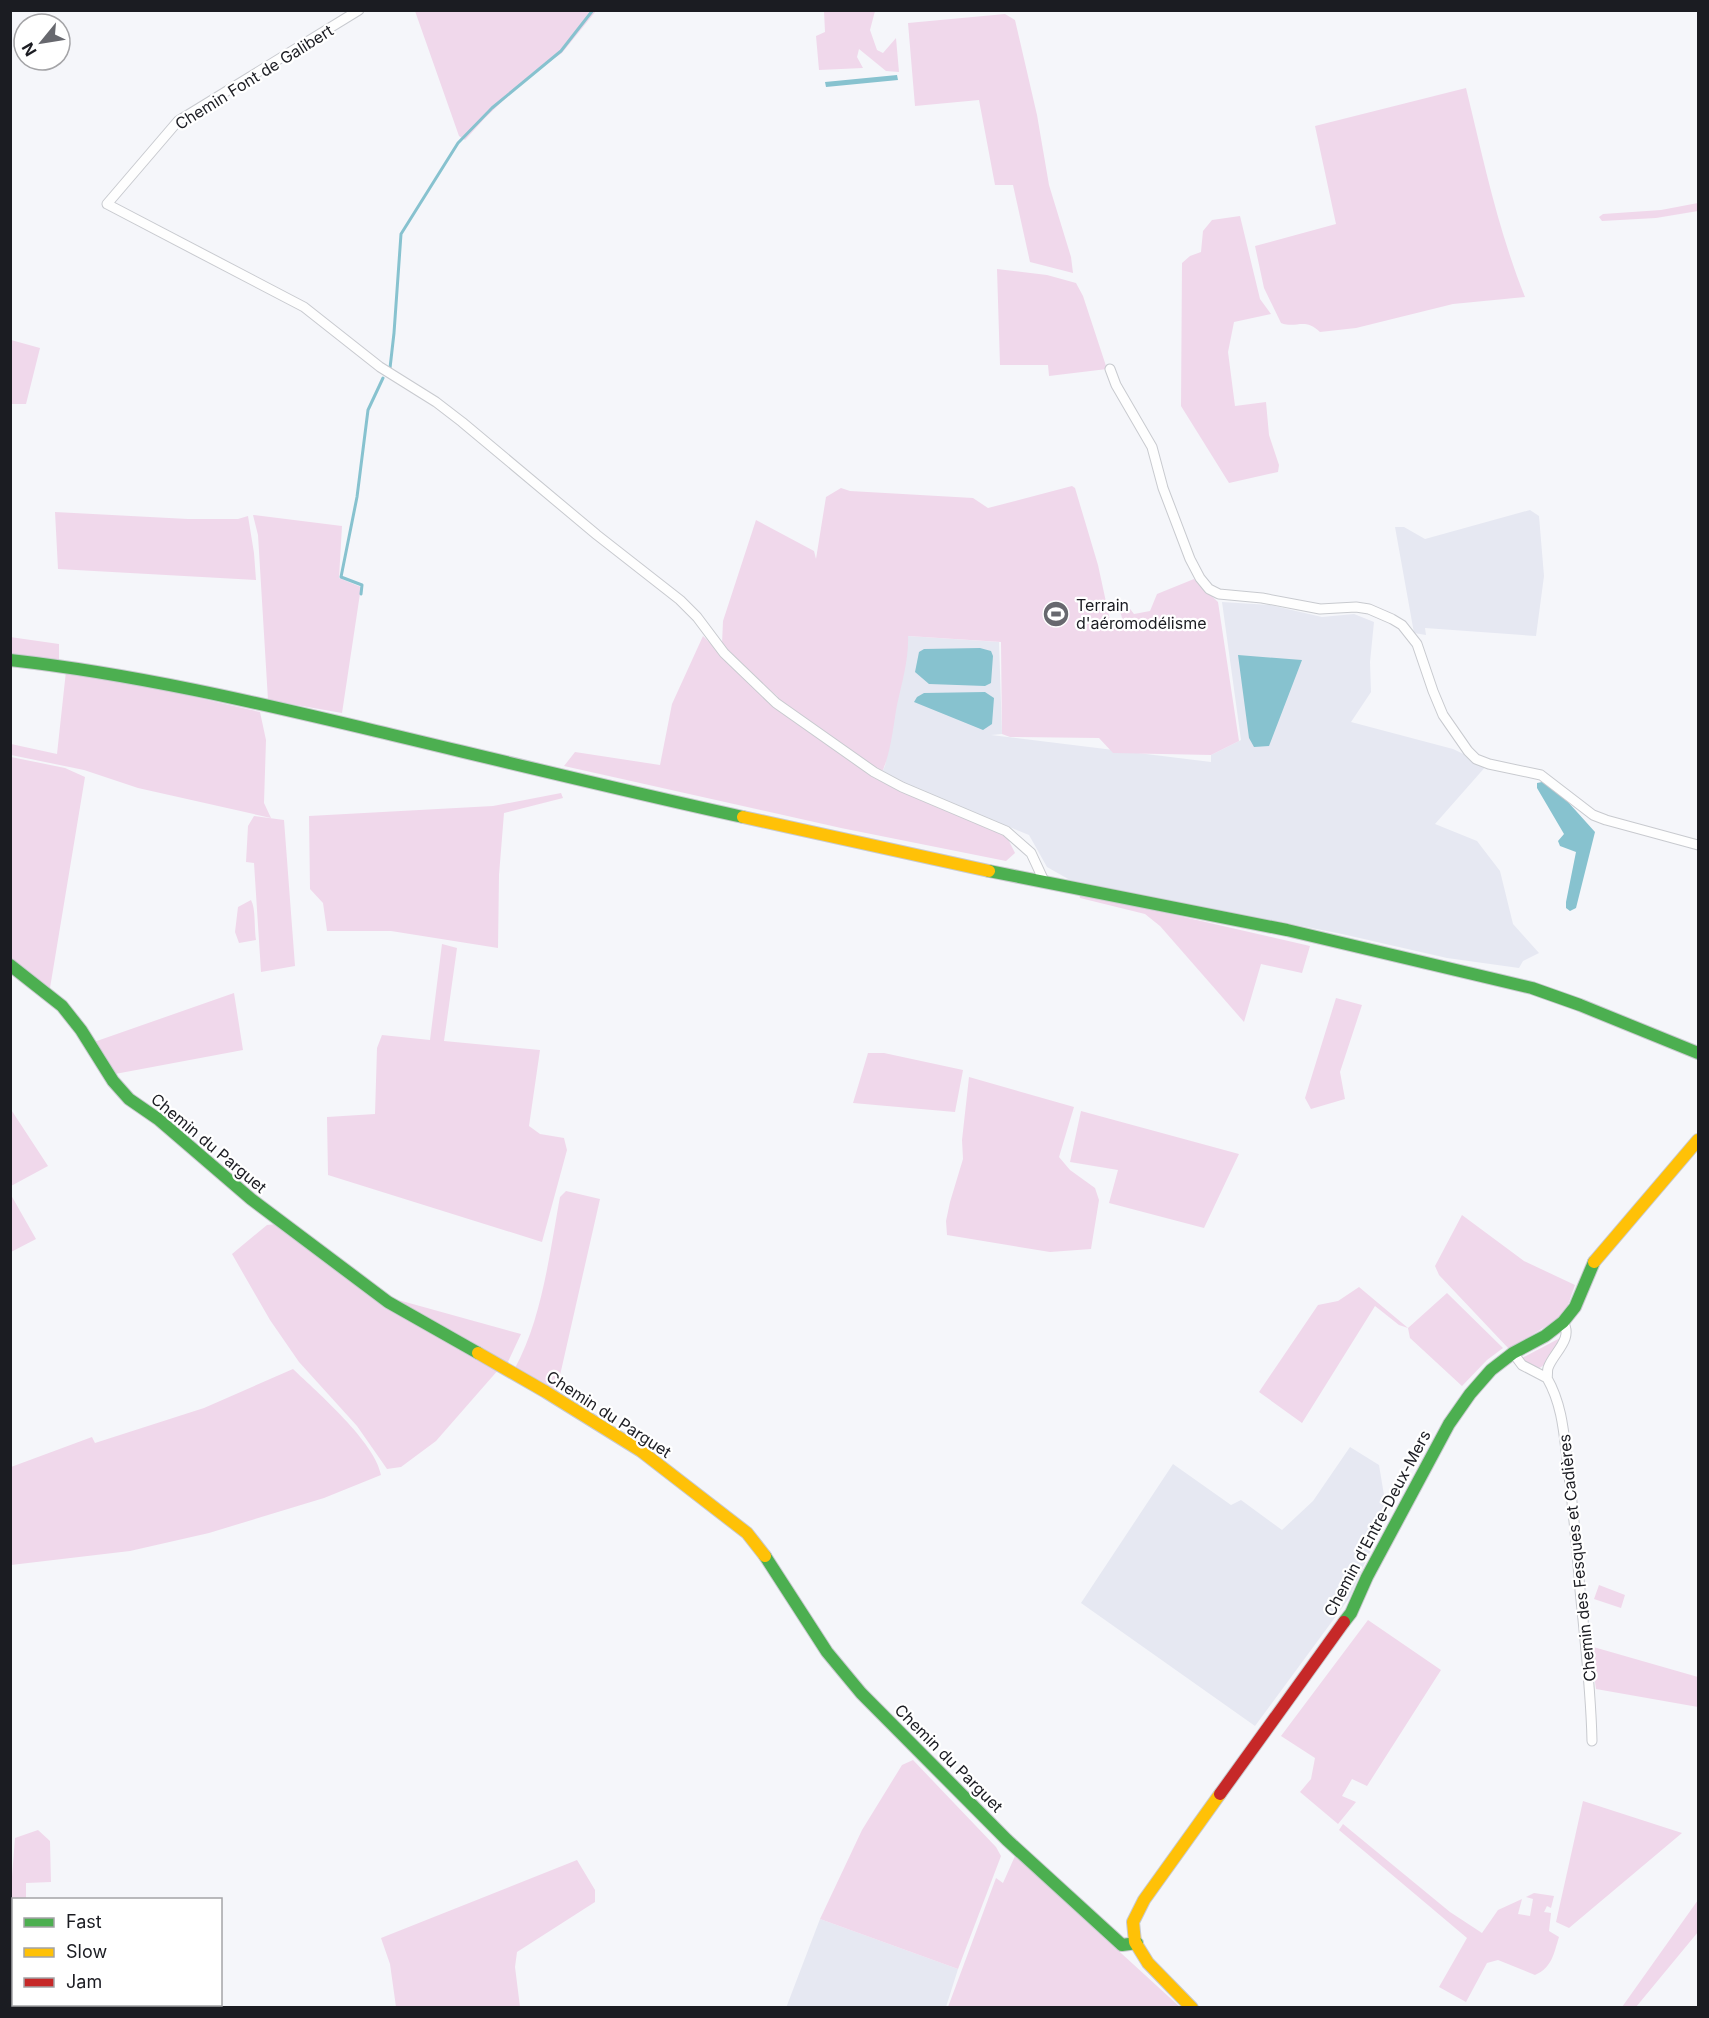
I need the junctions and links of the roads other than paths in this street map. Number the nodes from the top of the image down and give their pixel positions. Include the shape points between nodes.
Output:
1 (360, 10) edge
2 (1110, 369) dead end
3 (10, 660) edge
4 (1698, 845) edge
5 (1045, 883) junction
6 (10, 965) edge
7 (1698, 1053) edge
8 (1698, 1140) edge
9 (1563, 1322) junction
10 (1513, 1353) junction
11 (1547, 1378) junction
12 (1592, 1741) dead end
13 (1137, 1943) junction
14 (10, 2006) edge
15 (20, 2007) edge
16 (1192, 2007) edge

1 - 5 street, Chemin Font de Galibert via 178,121 107,204 304,307 380,367 436,402 680,600 724,653 776,703 874,772 1006,831 1031,853
2 - 4 street via 1152,447 1190,559 1209,589 1219,594 1320,609 1363,608 1392,619 1417,644 1443,715 1476,759 1541,775 1606,820
3 - 5 street via 124,676 266,705 674,802
5 - 7 street via 1287,930 1532,988
6 - 13 street, Chemin du Parguet via 62,1006 129,1099 260,1206 388,1302 632,1445 747,1533 828,1652 861,1693 1006,1840 1122,1945
8 - 9 street, Chemin d'Entre-Deux-Mers via 1592,1264 1575,1307
9 - 10 street, Chemin d'Entre-Deux-Mers
9 - 11 street via 1567,1335 1548,1368
10 - 11 street via 1522,1365
10 - 13 street, Chemin d'Entre-Deux-Mers via 1491,1370 1449,1424 1351,1613 1144,1900 1135,1915 1133,1931
11 - 12 street, Chemin des Fesques et Cadières via 1557,1397 1563,1428 1591,1682
13 - 16 street, Chemin d'Entre-Deux-Mers via 1159,1977
14 - 15 street

